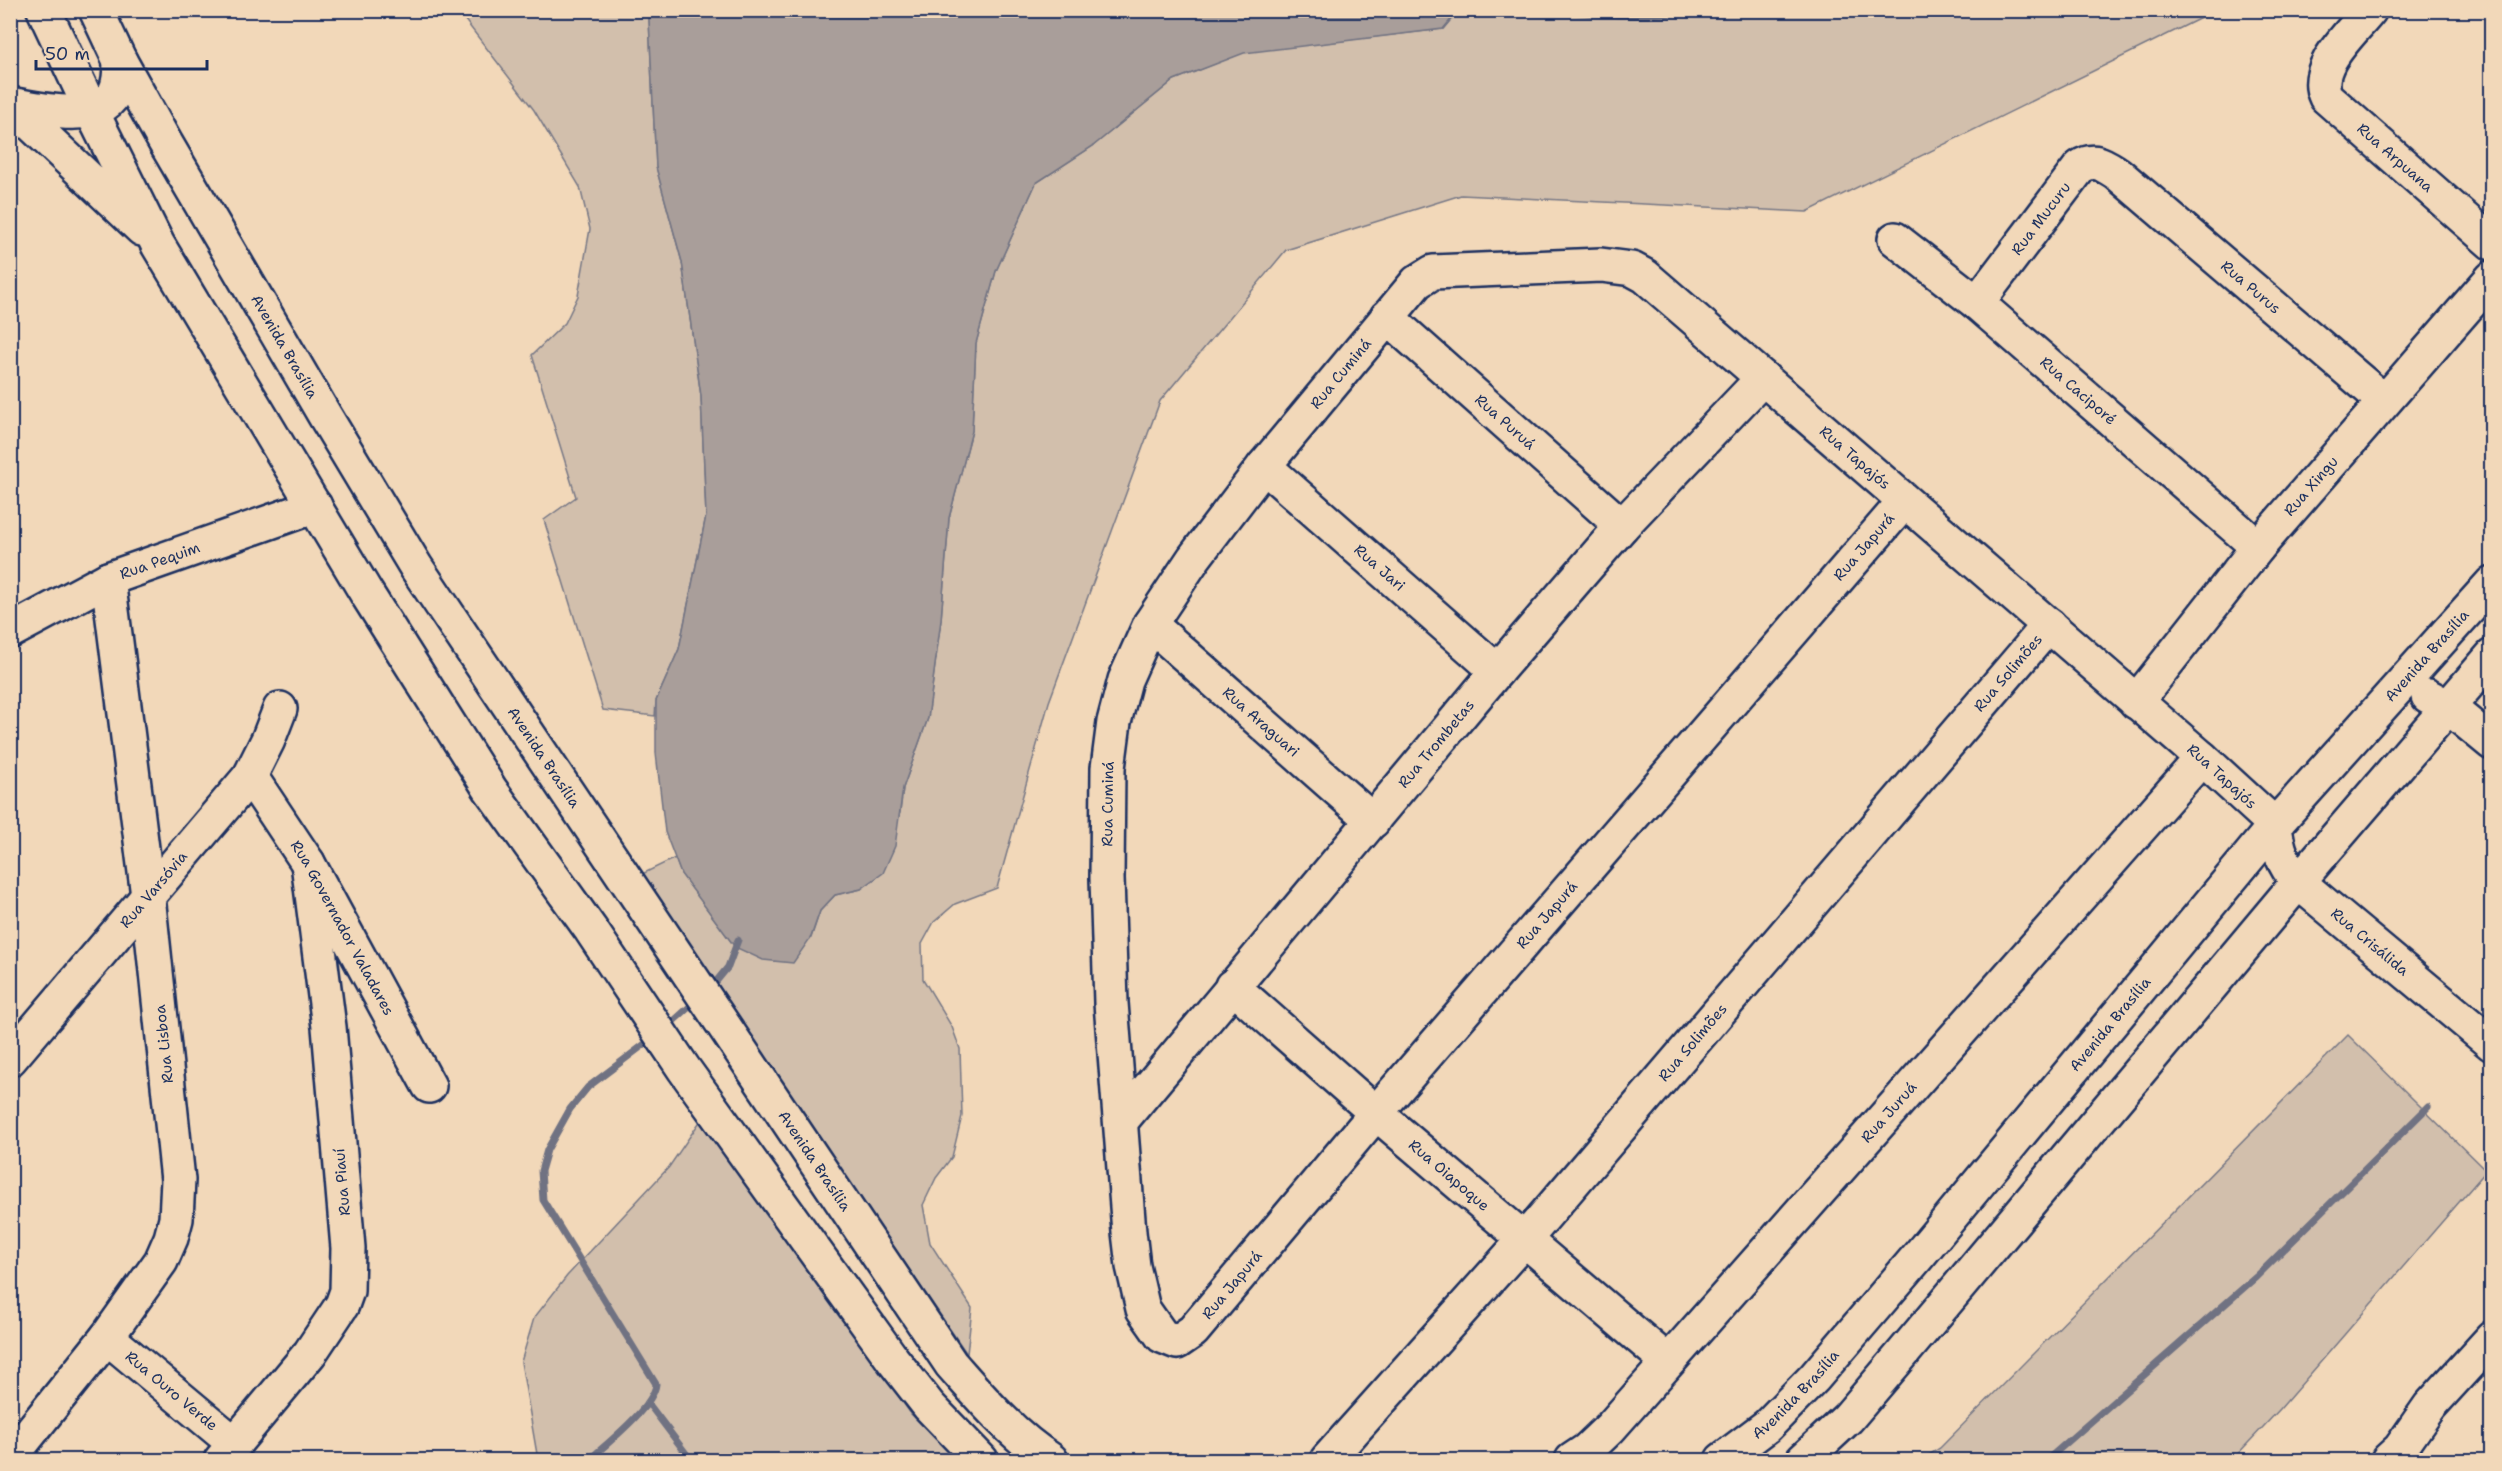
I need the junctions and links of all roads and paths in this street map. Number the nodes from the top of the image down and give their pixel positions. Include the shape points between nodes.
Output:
1 (44, 10) edge
2 (96, 10) edge
3 (2370, 10) edge
4 (120, 61) junction
5 (10, 104) edge
6 (91, 110) junction
7 (2118, 174) joint
8 (1895, 239) dead end
9 (2492, 243) edge
10 (158, 245) junction
11 (2492, 278) edge
12 (1977, 303) junction
13 (1387, 317) junction
14 (1763, 378) junction
15 (2384, 401) junction
16 (1264, 466) junction
17 (1904, 502) junction
18 (315, 506) junction
19 (1622, 526) junction
20 (2258, 547) junction
21 (108, 579) junction
22 (2492, 583) edge
23 (1150, 624) junction
24 (2049, 625) junction
25 (11, 637) edge
26 (2492, 656) edge
27 (1497, 671) junction
28 (2391, 697) junction
29 (2136, 702) junction
30 (2447, 706) junction
31 (280, 709) dead end
32 (2492, 742) edge
33 (2202, 758) junction
34 (250, 776) junction
35 (1373, 821) junction
36 (2275, 825) junction
37 (308, 863) junction
38 (2298, 882) junction
39 (148, 896) junction
40 (1232, 986) junction
41 (2492, 1044) edge
42 (11, 1058) edge
43 (429, 1086) dead end
44 (1376, 1113) junction
45 (1122, 1120) junction
46 (1525, 1239) junction
47 (1193, 1331) joint
48 (107, 1337) junction
49 (2492, 1338) edge
50 (1667, 1361) junction
51 (228, 1452) edge
52 (1329, 1457) edge
53 (2400, 1457) edge
54 (10, 1458) edge
55 (981, 1461) edge
56 (1051, 1461) edge
57 (1572, 1461) edge
58 (1722, 1461) edge
59 (1803, 1461) edge

1 - 6 street
2 - 4 street, Avenida Brasília
3 - 9 street, Rua Arpuana via 2328,62 2321,81 2326,97
4 - 6 street via 118,85 112,97
4 - 56 street, Avenida Brasília via 417,567 951,1364 981,1398
5 - 6 street via 45,110
5 - 10 street
6 - 10 street
7 - 12 street, Rua Mucuru via 2096,162 2080,167
7 - 15 street, Rua Purus
8 - 12 street, Rua Caciporé
10 - 18 street
11 - 15 street, Rua Xingu
12 - 20 street, Rua Caciporé
13 - 14 street, Rua Tapajós via 1421,278 1433,272 1616,266 1645,276
13 - 16 street, Rua Cuminá
13 - 19 street, Rua Puruá
14 - 17 street, Rua Tapajós
14 - 19 street, Rua Trombetas
15 - 20 street, Rua Xingu
16 - 23 street, Rua Cuminá
16 - 27 street, Rua Jari
17 - 24 street, Rua Tapajós
17 - 44 street, Rua Japurá
18 - 21 street, Rua Pequim
18 - 55 street via 490,789 684,1069 893,1360 929,1406
19 - 27 street, Rua Trombetas
20 - 29 street, Rua Xingu
21 - 25 street, Rua Pequim
21 - 39 street, Rua Lisboa
22 - 28 street, Avenida Brasília
23 - 35 street, Rua Araguari
23 - 45 street, Rua Cuminá via 1125,680 1108,768 1111,1003
24 - 29 street, Rua Tapajós
24 - 46 street, Rua Solimões
26 - 30 street
27 - 35 street, Rua Trombetas
28 - 30 street via 2423,695
28 - 36 street, Avenida Brasília
29 - 33 street, Rua Tapajós
30 - 32 street
30 - 38 street
31 - 34 street, Rua Varsóvia
33 - 36 street, Rua Tapajós
33 - 50 street, Rua Juruá
34 - 37 street, Rua Governador Valadares
34 - 39 street, Rua Varsóvia
35 - 40 street, Rua Trombetas
36 - 38 street, Rua Crisálida via 2278,851
36 - 58 street, Avenida Brasília via 1814,1378 1767,1426
37 - 43 street, Rua Governador Valadares
37 - 51 street, Rua Piauí via 329,1028 348,1248 347,1291 310,1353
38 - 41 street, Rua Crisálida
38 - 59 street via 1870,1393
39 - 42 street, Rua Varsóvia
39 - 48 street, Rua Lisboa via 178,1202 171,1238 161,1261
40 - 44 street, Rua Oiapoque
40 - 45 street, Rua Trombetas
44 - 46 street, Rua Oiapoque
44 - 47 street, Rua Japurá
45 - 47 street, Rua Cuminá via 1133,1266 1143,1309 1157,1331 1170,1341 1177,1342
46 - 50 street, Rua Oiapoque
46 - 52 street, Rua Solimões
48 - 51 street, Rua Ouro Verde
48 - 54 street, Rua Lisboa
49 - 53 street via 2430,1406
50 - 57 street, Rua Juruá via 1610,1428

